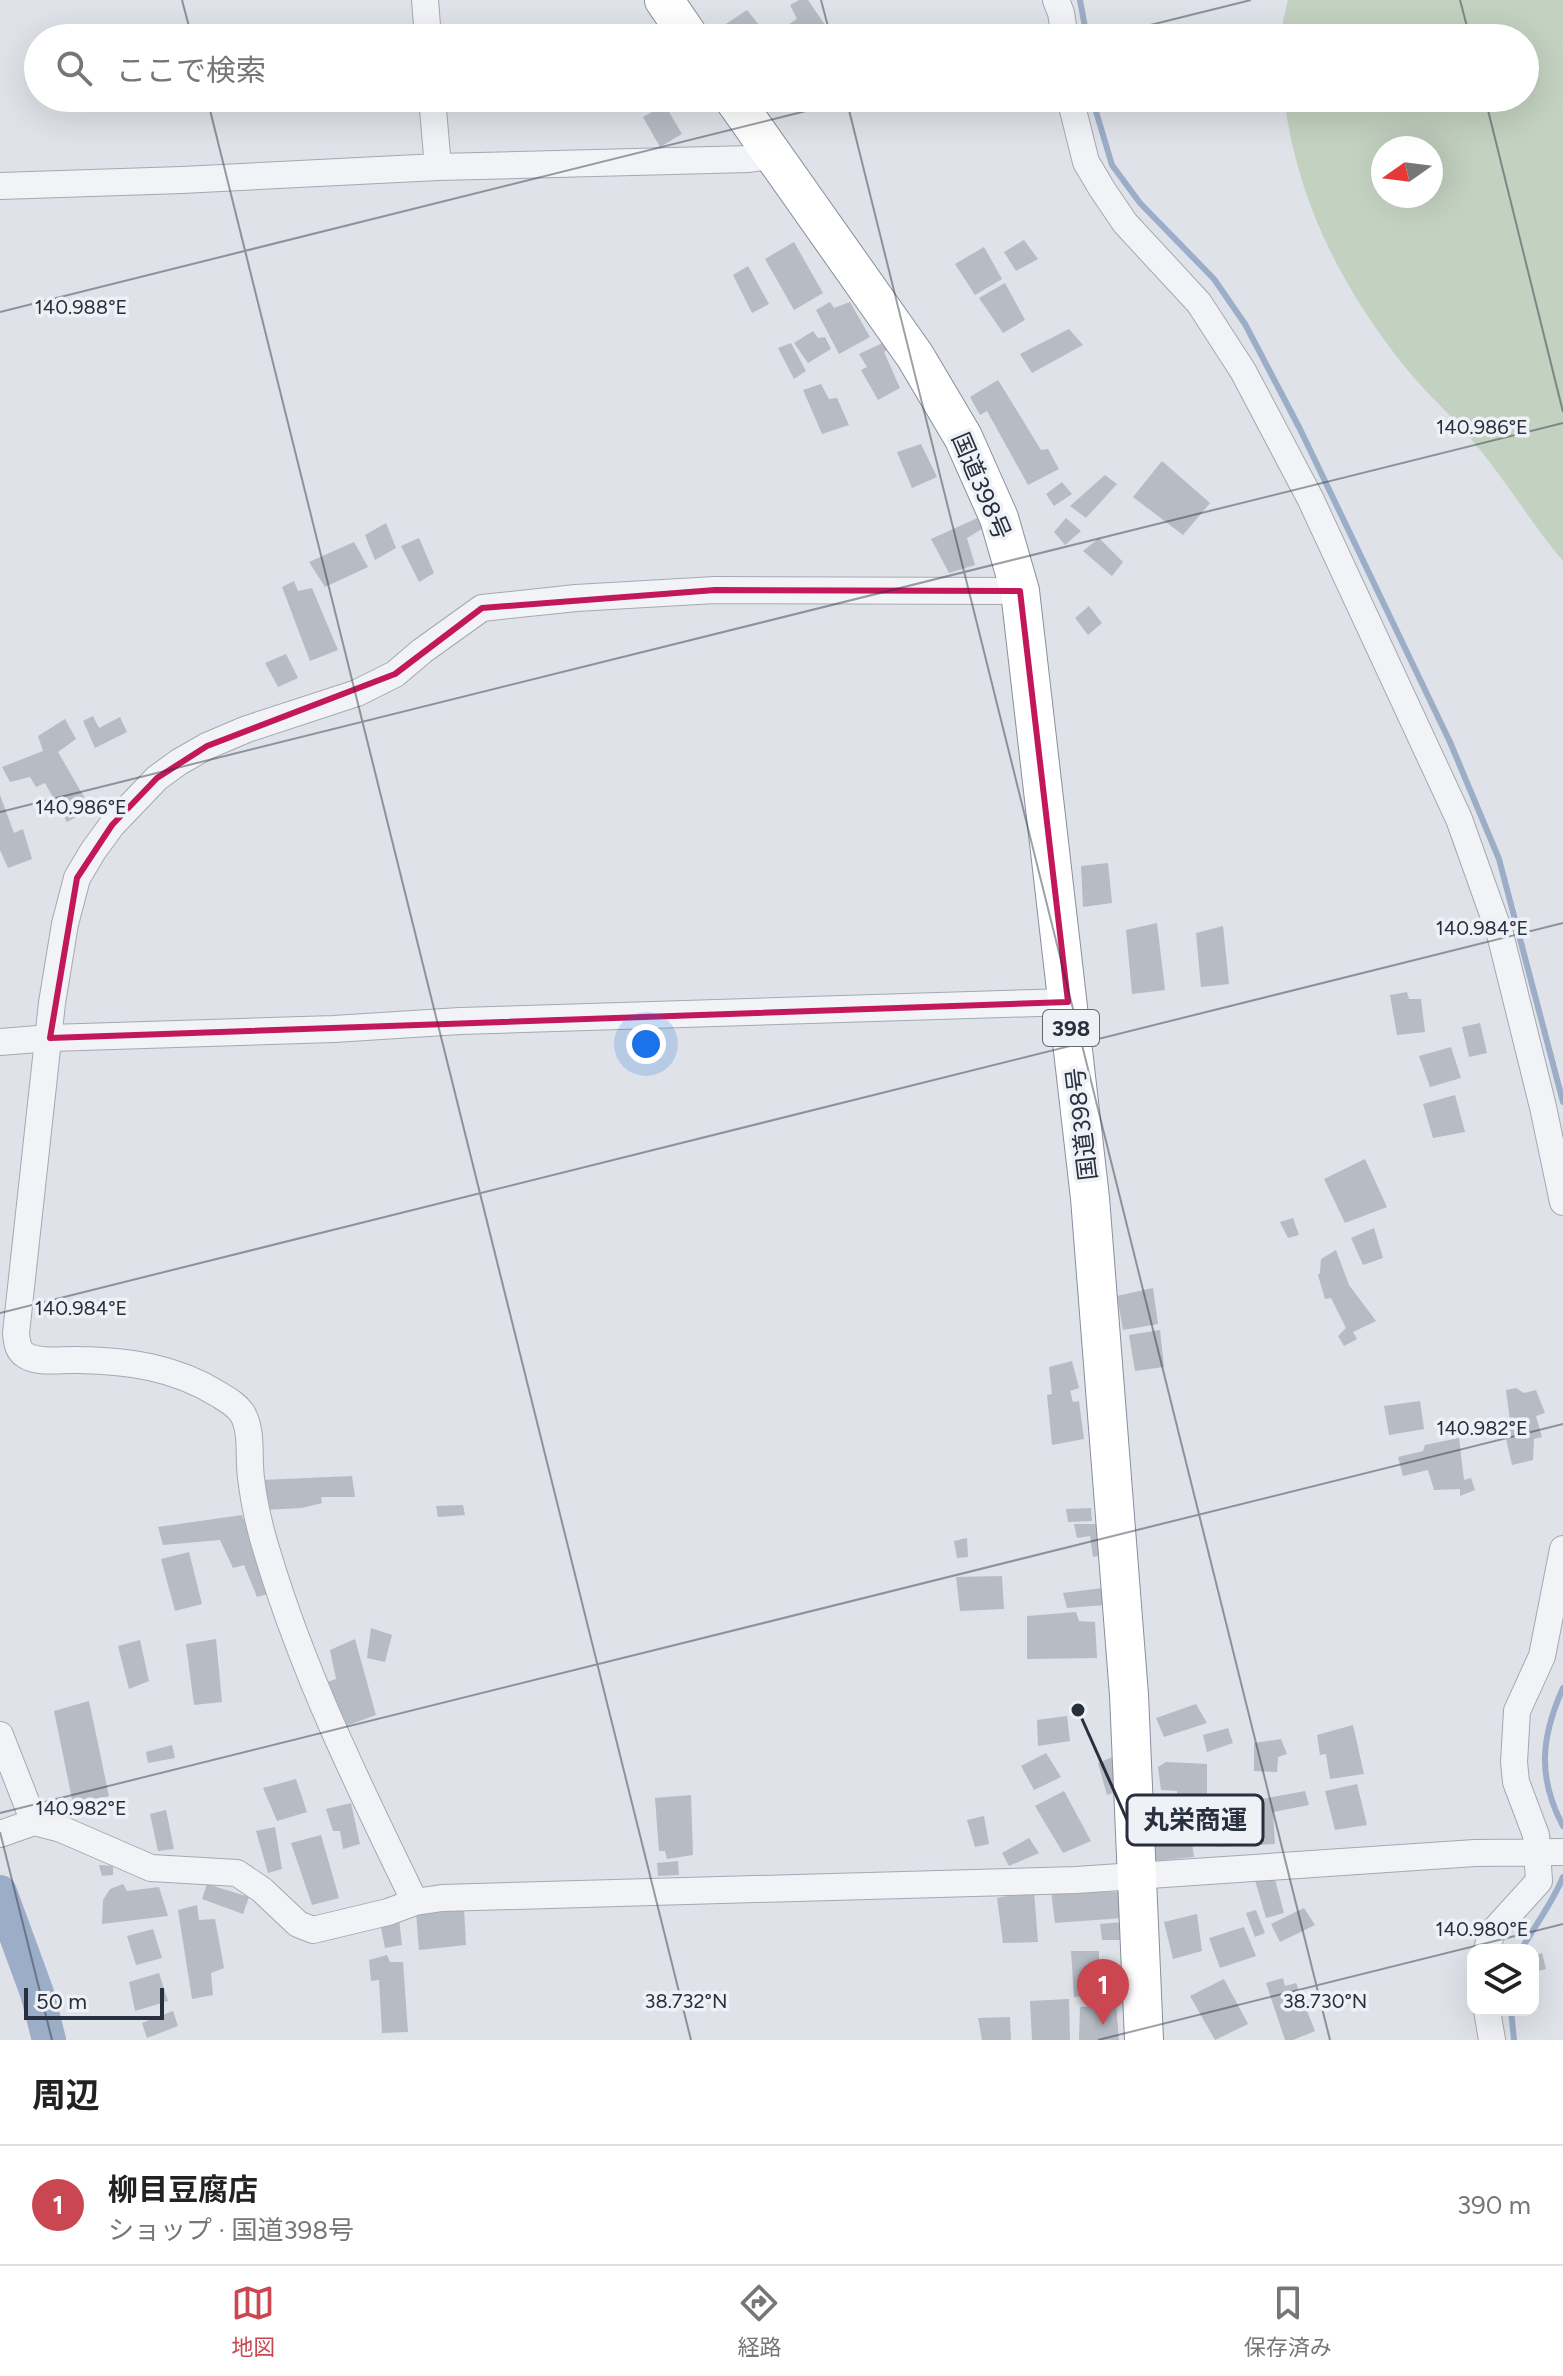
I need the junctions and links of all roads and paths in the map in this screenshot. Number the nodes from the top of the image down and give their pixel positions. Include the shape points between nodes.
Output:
1 (425, 0) edge
2 (664, 0) edge
3 (1056, 0) edge
4 (427, 24) edge
5 (680, 24) edge
6 (1063, 24) edge
7 (433, 112) edge
8 (743, 112) edge
9 (1074, 112) edge
10 (773, 155) junction
11 (438, 167) junction
12 (0, 186) edge
13 (1020, 591) junction
14 (1068, 1002) junction
15 (50, 1038) junction
16 (0, 1042) edge
17 (1563, 1202) edge
18 (1563, 1549) edge
19 (0, 1735) edge
20 (34, 1822) junction
21 (0, 1834) edge
22 (1553, 1853) edge
23 (1136, 1875) junction
24 (415, 1902) junction
25 (1488, 1944) edge
26 (1488, 2016) edge
27 (1144, 2040) edge
28 (1492, 2040) edge

1 - 4 street
2 - 5 highway
3 - 6 street
7 - 11 street
8 - 10 highway, 国道398号 / 398
9 - 17 street via 1086,162 1102,189 1125,223 1199,303 1243,371 1310,498 1459,819 1500,934
10 - 11 street
10 - 13 highway, 国道398号 / 398 via 915,356 963,437 999,518
11 - 12 street
13 - 14 highway, 国道398号 / 398
13 - 15 street via 715,590 482,608 395,674 357,693 207,746 157,778 112,825 77,878 56,972
14 - 15 street
14 - 23 highway, 国道398号 / 398 via 1092,1214 1129,1695
15 - 16 street
15 - 24 street via 17,1344 34,1359 156,1367 206,1387 243,1415 256,1514 268,1557 318,1697
18 - 22 street via 1542,1656 1517,1711 1514,1762 1536,1835
19 - 20 street
20 - 21 street
20 - 24 street via 151,1868 237,1873 298,1924 313,1930
22 - 23 street via 1475,1853
22 - 25 street via 1539,1881 1491,1934
23 - 24 street
23 - 27 highway, 国道398号 / 398
26 - 28 street

